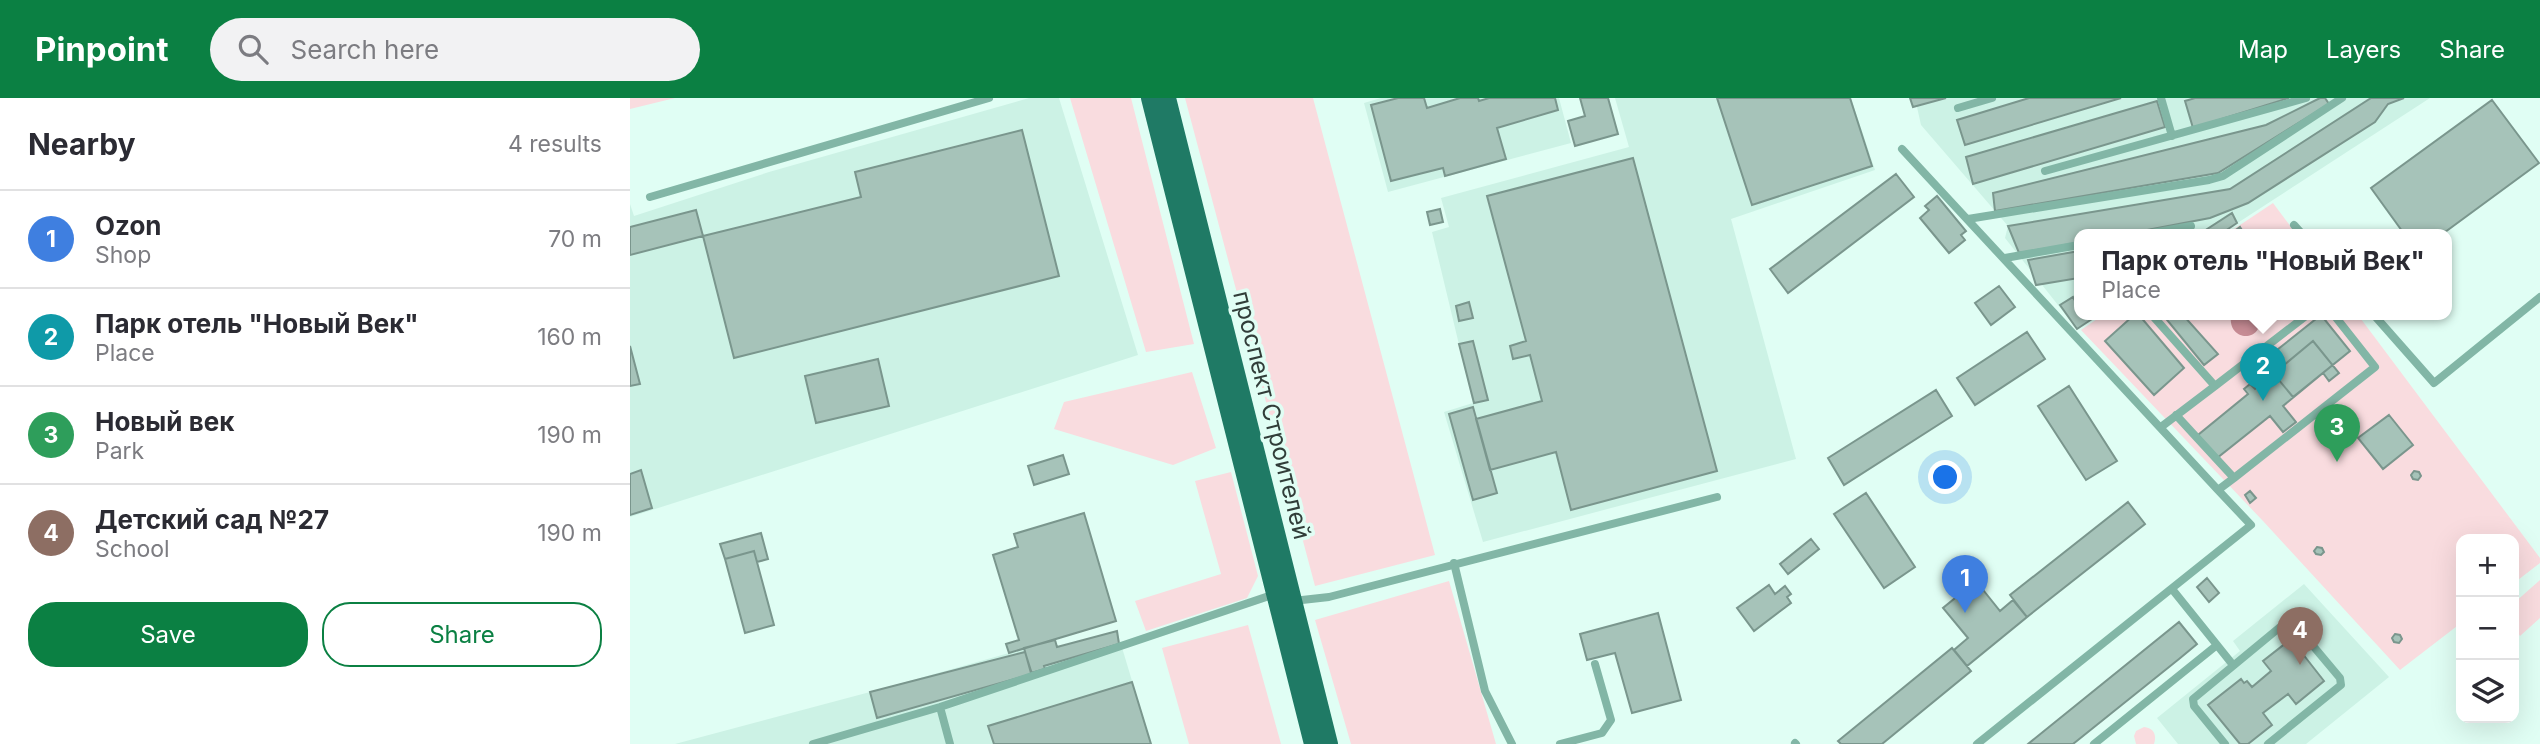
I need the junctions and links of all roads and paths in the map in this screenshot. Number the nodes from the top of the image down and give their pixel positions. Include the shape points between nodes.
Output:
1 (989, 98) edge
2 (1150, 98) edge
3 (1167, 98) edge
4 (1992, 98) edge
5 (2161, 98) edge
6 (2306, 98) edge
7 (2342, 98) edge
8 (1958, 108) dead end
9 (2172, 136) junction
10 (1902, 149) dead end
11 (2045, 171) dead end
12 (650, 197) dead end
13 (1968, 219) junction
14 (2294, 225) dead end
15 (2191, 226) dead end
16 (2174, 229) edge
17 (2298, 229) edge
18 (2074, 247) edge
19 (2005, 258) junction
20 (2540, 297) edge
21 (2156, 320) edge
22 (2301, 320) edge
23 (2338, 320) edge
24 (2378, 320) edge
25 (2215, 386) junction
26 (2176, 415) junction
27 (2161, 427) junction
28 (2234, 478) junction
29 (2218, 490) junction
30 (1717, 497) dead end
31 (1454, 563) junction
32 (2172, 589) junction
33 (1275, 594) junction
34 (1293, 601) junction
35 (2217, 645) junction
36 (1595, 664) dead end
37 (2233, 665) junction
38 (940, 708) junction
39 (813, 744) edge
40 (950, 744) edge
41 (1313, 744) edge
42 (1329, 744) edge
43 (1512, 744) edge
44 (1562, 744) edge
45 (1977, 744) edge
46 (2094, 744) edge
47 (2225, 744) edge
48 (2268, 744) edge

1 - 12 lane
2 - 33 main road, проспект Строителей
3 - 34 main road, проспект Строителей
4 - 8 lane
5 - 9 lane
6 - 9 lane
7 - 13 lane via 2223,176
9 - 11 lane
10 - 13 lane
13 - 19 lane
14 - 17 lane
15 - 16 lane
18 - 19 lane
19 - 27 lane
20 - 24 lane via 2434,383
21 - 25 lane
22 - 25 lane
23 - 28 lane via 2375,367
25 - 26 lane
26 - 27 lane
26 - 28 lane
27 - 29 lane
28 - 29 lane
29 - 32 lane via 2251,525
30 - 31 lane
31 - 34 lane via 1329,597
31 - 43 lane via 1485,691
32 - 35 lane
32 - 45 lane
33 - 38 lane
33 - 41 main road, проспект Строителей
34 - 42 main road, проспект Строителей
35 - 37 lane
35 - 46 lane
36 - 44 lane via 1611,720 1602,733
37 - 47 lane via 2193,699
37 - 48 lane via 2288,621 2340,678 2339,687
38 - 39 lane
38 - 40 lane

